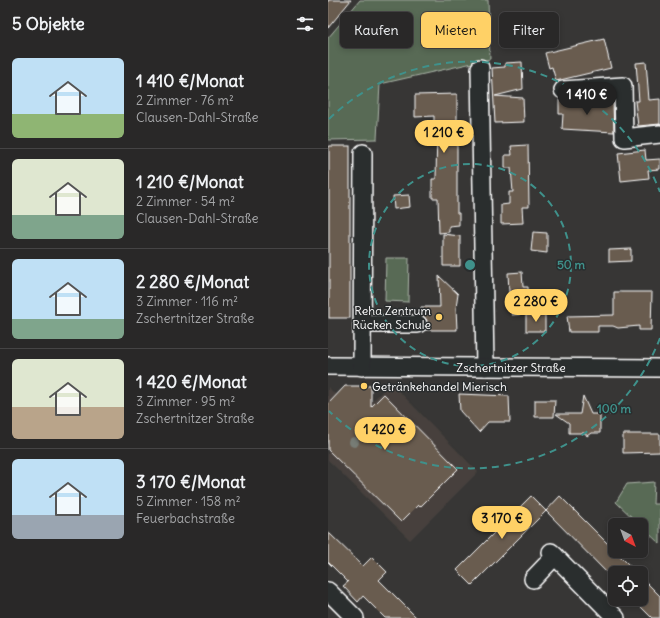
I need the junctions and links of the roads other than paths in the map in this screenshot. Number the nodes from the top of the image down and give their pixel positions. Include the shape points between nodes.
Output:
1 (480, 68) dead end
2 (563, 90) dead end
3 (660, 134) edge
4 (363, 153) dead end
5 (363, 324) junction
6 (418, 324) dead end
7 (328, 366) edge
8 (362, 367) junction
9 (485, 367) junction
10 (660, 368) edge
11 (533, 579) dead end
12 (328, 591) edge
13 (355, 618) edge
14 (616, 618) edge

1 - 9 street
2 - 3 street via 624,86 624,138
4 - 5 street
5 - 6 street
5 - 8 street
7 - 8 street, Zschertnitzer Straße
8 - 9 street, Zschertnitzer Straße
9 - 10 street, Zschertnitzer Straße
11 - 14 street via 553,554
12 - 13 street

